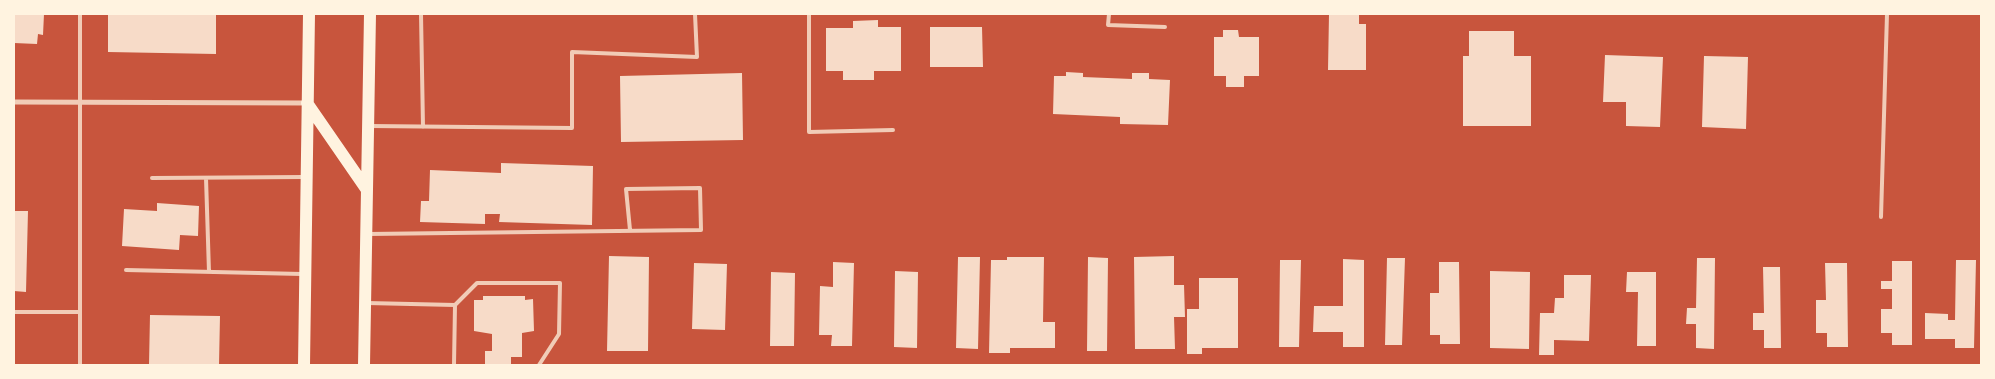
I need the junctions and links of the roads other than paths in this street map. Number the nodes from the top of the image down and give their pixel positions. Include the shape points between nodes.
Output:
1 (80, 14) edge
2 (309, 14) edge
3 (370, 14) edge
4 (421, 14) edge
5 (695, 14) edge
6 (809, 14) edge
7 (1109, 14) edge
8 (1886, 14) edge
9 (1165, 27) dead end
10 (14, 102) edge
11 (80, 102) junction
12 (307, 103) junction
13 (368, 126) junction
14 (423, 127) junction
15 (893, 130) dead end
16 (306, 176) junction
17 (152, 178) dead end
18 (206, 178) junction
19 (367, 190) junction
20 (1881, 217) dead end
21 (630, 230) junction
22 (366, 234) junction
23 (126, 270) dead end
24 (209, 272) junction
25 (305, 274) junction
26 (365, 303) junction
27 (455, 306) junction
28 (14, 312) edge
29 (80, 312) junction
30 (80, 365) edge
31 (304, 365) edge
32 (364, 365) edge
33 (454, 365) edge
34 (539, 365) edge

1 - 11 lane
2 - 12 main road
3 - 13 main road
4 - 14 lane
5 - 14 lane via 697,57 572,52 572,128
6 - 15 lane via 809,132
7 - 9 lane via 1108,25
8 - 20 lane
10 - 11 street
11 - 12 street
11 - 29 lane
12 - 16 main road
12 - 19 main road
13 - 14 lane
13 - 19 main road
16 - 18 lane
16 - 25 main road
17 - 18 lane
18 - 24 lane
19 - 22 main road
21 - 21 lane via 701,230 700,188 626,189
21 - 22 lane
22 - 26 main road
23 - 24 lane
24 - 25 lane
25 - 31 main road
26 - 27 lane
26 - 32 main road
27 - 33 lane
27 - 34 lane via 477,284 560,283 559,334
28 - 29 lane
29 - 30 lane

